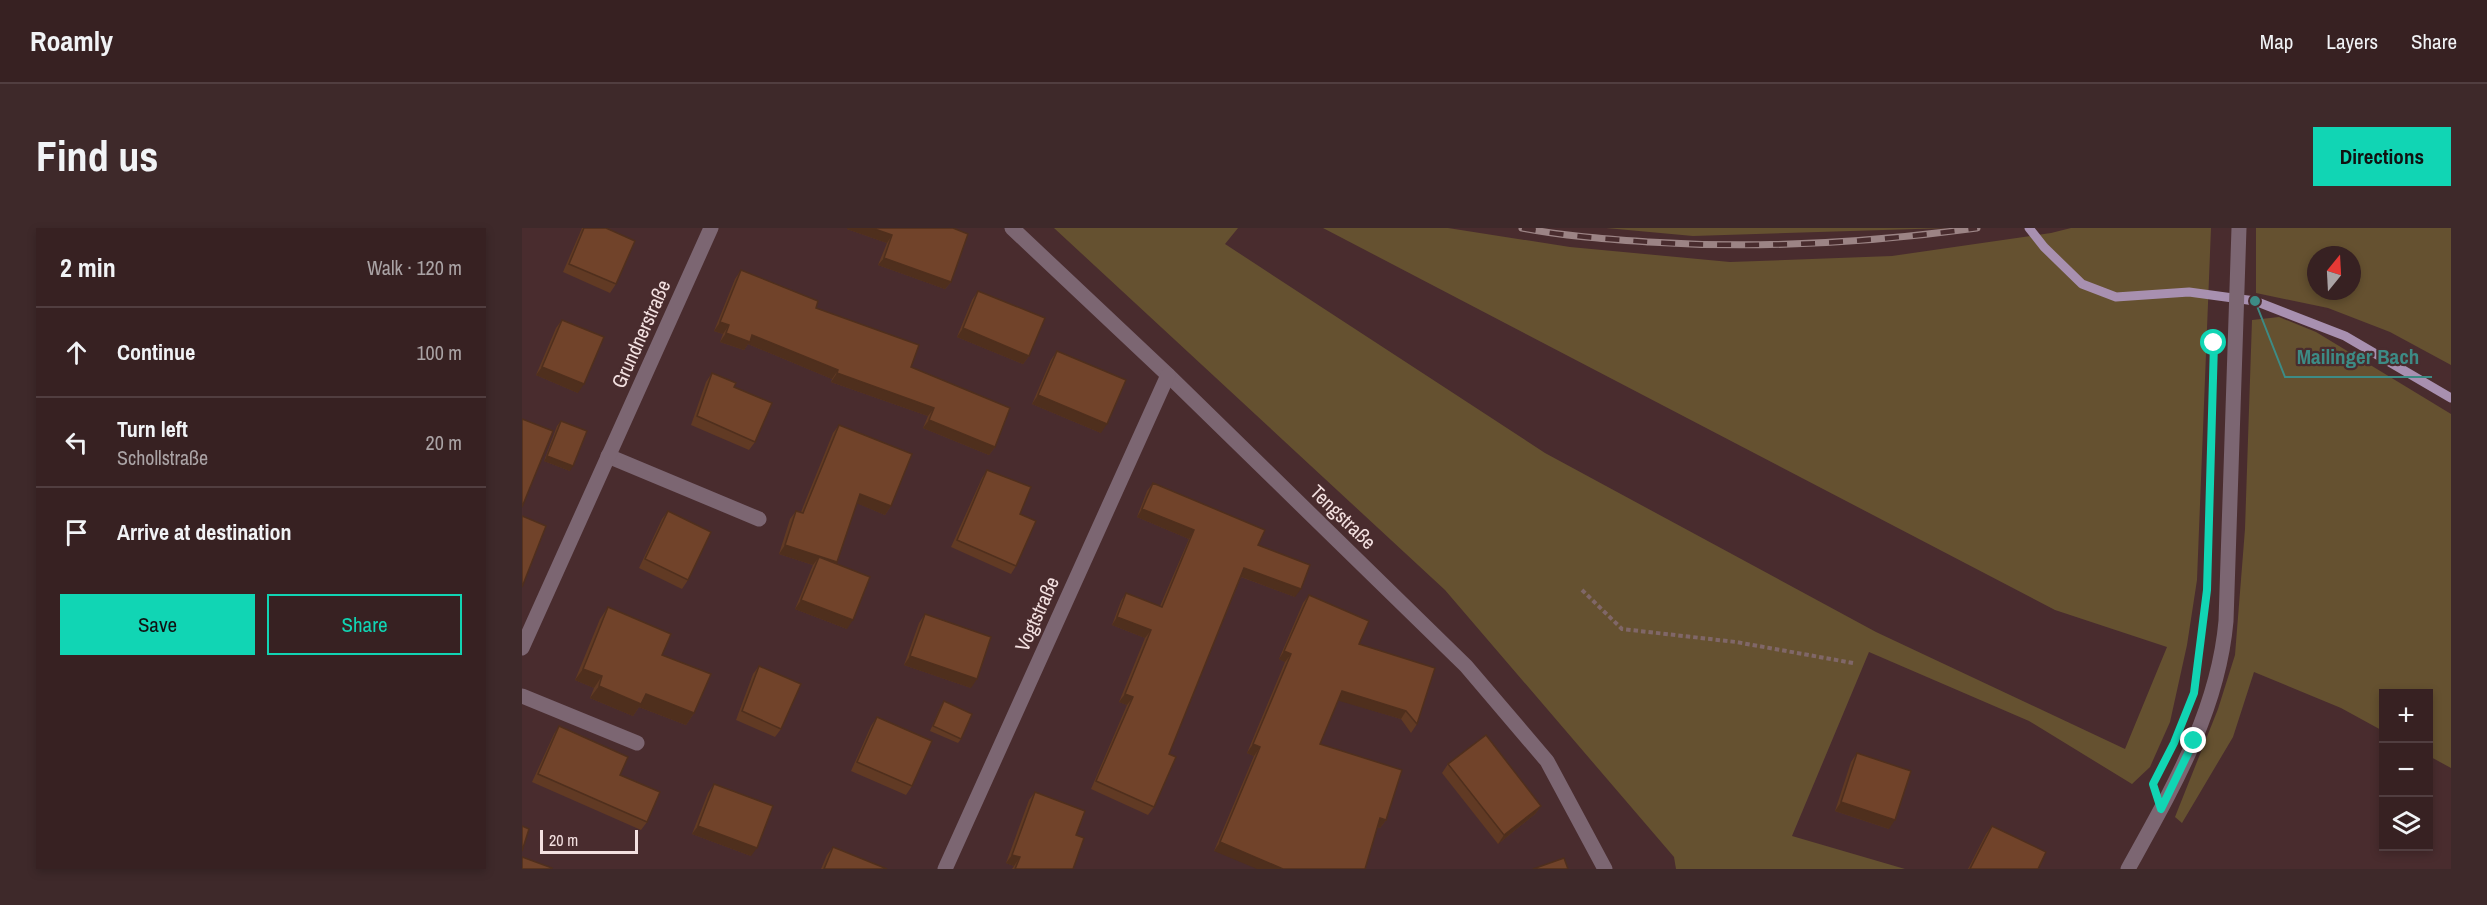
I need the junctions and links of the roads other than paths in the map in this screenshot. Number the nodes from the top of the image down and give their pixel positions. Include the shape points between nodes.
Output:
1 (711, 228) edge
2 (1012, 228) edge
3 (2239, 228) edge
4 (1168, 375) junction
5 (608, 456) junction
6 (759, 519) dead end
7 (522, 648) edge
8 (522, 696) edge
9 (637, 743) dead end
10 (945, 869) edge
11 (1605, 869) edge
12 (2128, 869) edge

1 - 5 street, Grundnerstraße
2 - 4 street, Tengstraße
3 - 12 street via 2226,621 2220,670 2182,768
4 - 10 street, Vogtstraße
4 - 11 street, Tengstraße via 1466,666 1548,761
5 - 6 street
5 - 7 street, Grundnerstraße
8 - 9 street

